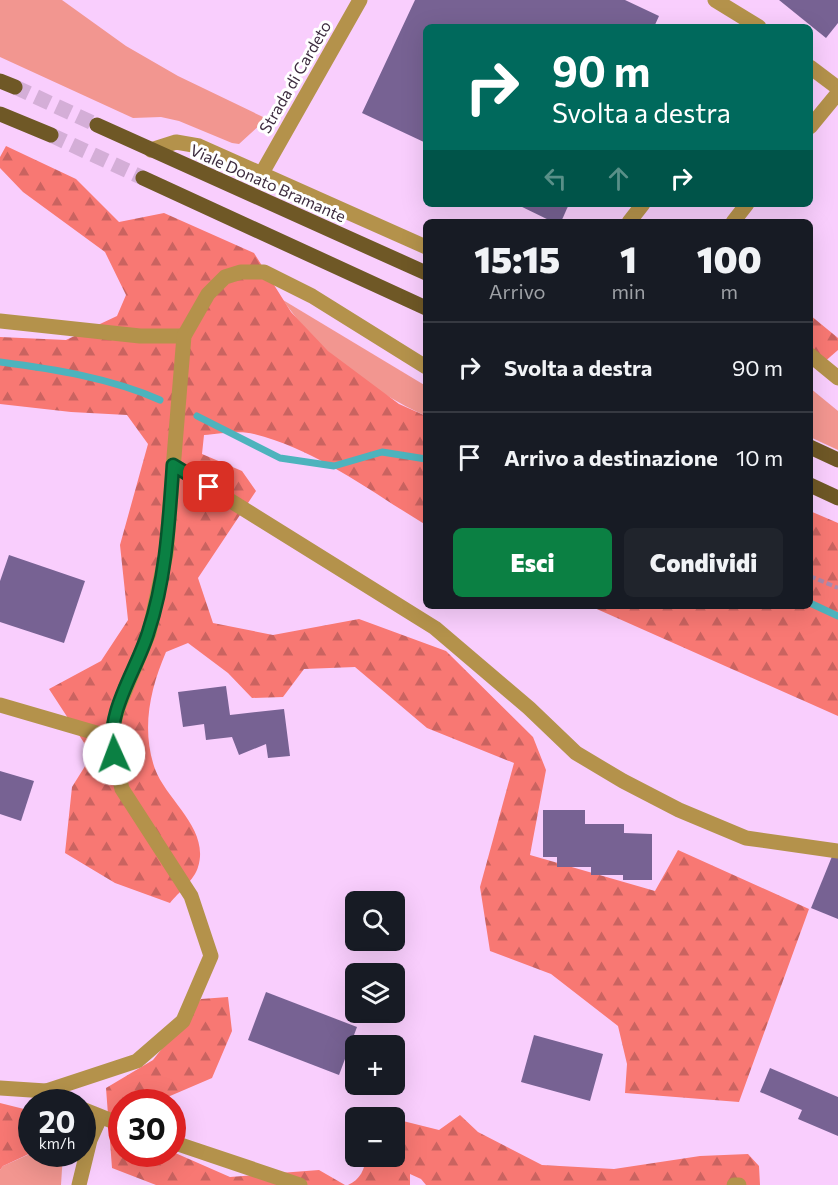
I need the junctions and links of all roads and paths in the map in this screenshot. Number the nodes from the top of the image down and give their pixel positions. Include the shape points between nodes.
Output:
1 (360, 0) edge
2 (715, 0) edge
3 (754, 24) edge
4 (813, 69) edge
5 (0, 81) edge
6 (15, 87) tunnel mouth
7 (838, 88) edge
8 (838, 93) edge
9 (0, 114) edge
10 (813, 124) edge
11 (96, 125) tunnel mouth
12 (51, 135) tunnel mouth
13 (151, 150) junction
14 (262, 173) junction
15 (143, 178) tunnel mouth
16 (641, 207) edge
17 (745, 207) edge
18 (631, 219) edge
19 (735, 219) edge
20 (423, 246) edge
21 (423, 272) edge
22 (423, 307) edge
23 (0, 321) edge
24 (184, 336) junction
25 (813, 357) edge
26 (423, 365) edge
27 (838, 378) edge
28 (813, 448) edge
29 (838, 459) edge
30 (173, 465) junction
31 (813, 486) edge
32 (838, 498) edge
33 (813, 577) edge
34 (838, 588) edge
35 (0, 705) edge
36 (110, 737) junction
37 (838, 851) edge
38 (0, 1088) edge
39 (18, 1089) edge
40 (52, 1089) edge
41 (96, 1116) edge
42 (100, 1118) junction
43 (108, 1121) edge
44 (186, 1147) edge
45 (79, 1185) edge
46 (300, 1185) edge
47 (734, 1185) edge
48 (739, 1185) edge

1 - 14 street, Strada di Cardeto
2 - 3 street
4 - 7 street
5 - 6 main road
8 - 10 street
9 - 12 main road
11 - 13 main road, Viale Donato Bramante
13 - 14 street via 176,142 199,147
13 - 21 main road, Viale Donato Bramante
14 - 20 street
15 - 22 main road
16 - 18 street
17 - 19 street
23 - 24 street via 140,336
24 - 26 street via 208,294 225,277 264,272 312,296
24 - 30 street
25 - 27 street
28 - 29 main road
30 - 36 street via 166,554 149,633
30 - 37 street via 435,628 576,753 623,782 746,838
31 - 32 main road
33 - 34 path
35 - 36 street
36 - 40 street via 122,789 191,896 211,956 183,1021 137,1061
38 - 39 street
41 - 42 street
42 - 43 street
42 - 45 street
44 - 46 street
47 - 48 street

